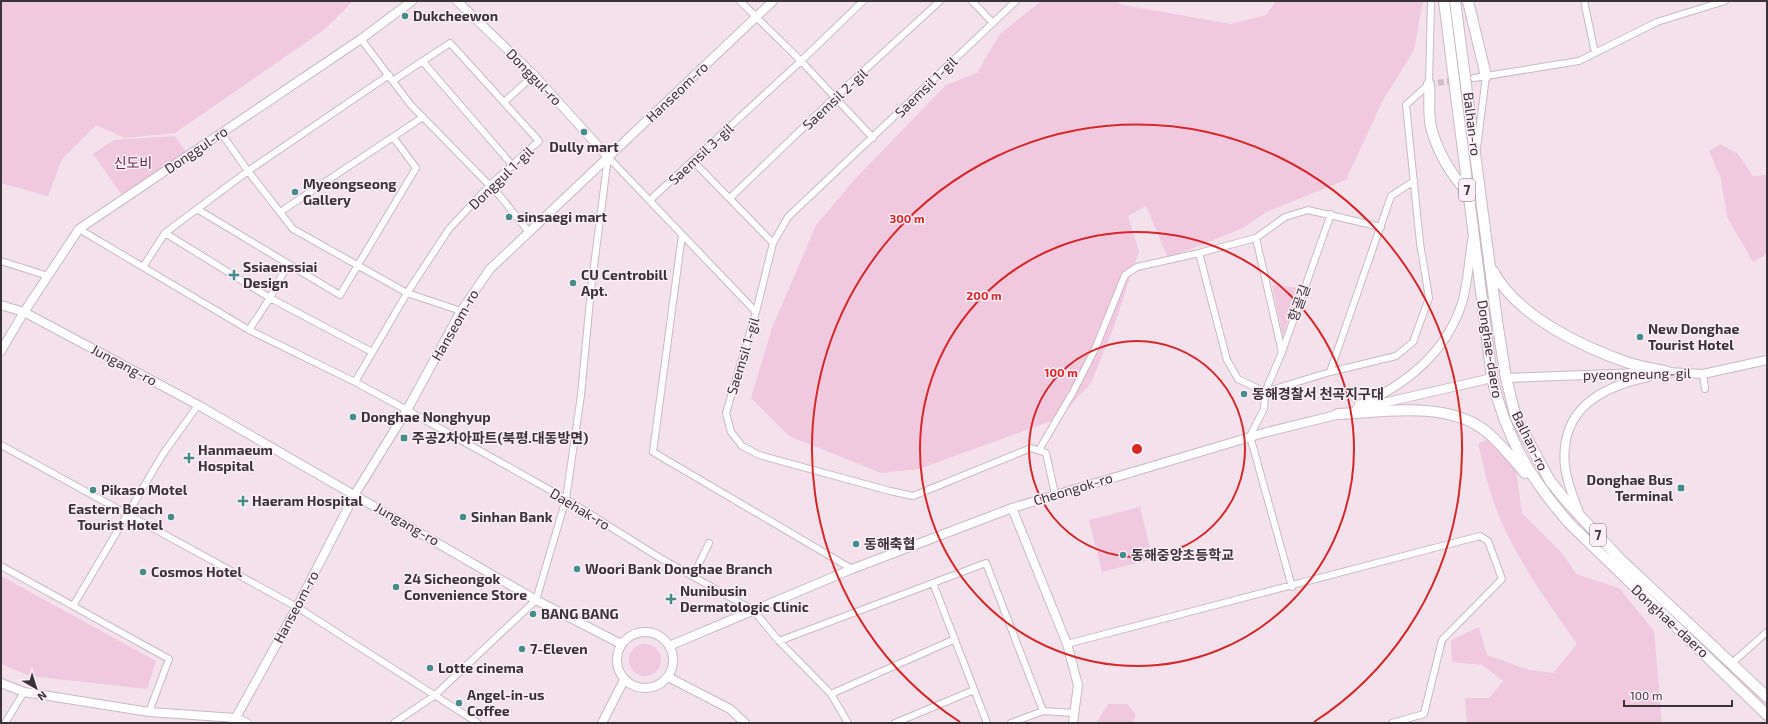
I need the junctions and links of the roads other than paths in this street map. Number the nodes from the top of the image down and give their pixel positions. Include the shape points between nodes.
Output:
1 (412, 1) edge
2 (457, 1) edge
3 (740, 1) edge
4 (773, 1) edge
5 (863, 1) edge
6 (940, 1) edge
7 (972, 1) edge
8 (1016, 1) edge
9 (1432, 1) edge
10 (1444, 1) edge
11 (1455, 1) edge
12 (1468, 1) edge
13 (1584, 1) edge
14 (1725, 1) edge
15 (756, 16) junction
16 (992, 22) junction
17 (361, 39) junction
18 (1595, 53) junction
19 (801, 61) junction
20 (423, 62) junction
21 (534, 75) junction
22 (389, 76) junction
23 (1486, 76) junction
24 (1474, 78) tunnel mouth
25 (394, 80) junction
26 (1429, 84) junction
27 (834, 98) junction
28 (504, 102) junction
29 (423, 117) junction
30 (221, 133) junction
31 (393, 137) junction
32 (873, 138) junction
33 (608, 157) junction
34 (1476, 157) junction
35 (693, 161) junction
36 (513, 166) junction
37 (248, 172) junction
38 (1414, 181) junction
39 (489, 186) junction
40 (1468, 192) junction
41 (730, 198) junction
42 (650, 200) junction
43 (197, 209) junction
44 (280, 212) junction
45 (1331, 214) junction
46 (1381, 227) junction
47 (79, 229) junction
48 (529, 232) junction
49 (165, 233) junction
50 (682, 235) junction
51 (1473, 235) junction
52 (1256, 238) junction
53 (773, 243) junction
54 (1199, 253) junction
55 (1, 261) edge
56 (288, 264) junction
57 (357, 265) junction
58 (1490, 265) junction
59 (143, 266) junction
60 (48, 276) junction
61 (408, 293) junction
62 (270, 298) junction
63 (1, 305) edge
64 (461, 311) junction
65 (24, 312) junction
66 (756, 312) junction
67 (249, 330) junction
68 (1, 351) edge
69 (372, 352) junction
70 (1282, 352) junction
71 (1767, 360) edge
72 (1330, 372) junction
73 (1668, 372) junction
74 (1703, 374) junction
75 (1492, 378) junction
76 (1506, 378) junction
77 (356, 382) junction
78 (1705, 390) dead end
79 (1265, 392) junction
80 (198, 405) junction
81 (407, 410) junction
82 (1338, 414) junction
83 (1250, 436) junction
84 (1, 445) edge
85 (1039, 450) junction
86 (355, 494) junction
87 (1054, 494) junction
88 (566, 500) junction
89 (1549, 500) junction
90 (1012, 508) junction
91 (126, 513) junction
92 (1580, 516) junction
93 (709, 543) dead end
94 (1, 566) edge
95 (852, 569) junction
96 (693, 576) junction
97 (933, 583) junction
98 (1292, 587) junction
99 (536, 600) junction
100 (73, 606) junction
101 (297, 607) junction
102 (753, 610) junction
103 (1767, 632) edge
104 (955, 639) junction
105 (780, 641) junction
106 (621, 644) junction
107 (1067, 644) junction
108 (669, 646) junction
109 (1732, 663) junction
110 (1723, 671) junction
111 (668, 677) junction
112 (624, 680) junction
113 (1, 683) edge
114 (974, 690) junction
115 (24, 692) junction
116 (830, 694) junction
117 (434, 696) junction
118 (1767, 697) edge
119 (1043, 711) junction
120 (149, 712) junction
121 (1074, 713) junction
122 (1767, 715) edge
123 (234, 720) edge
124 (5, 723) edge
125 (247, 723) edge
126 (394, 723) edge
127 (478, 723) edge
128 (602, 723) edge
129 (745, 723) edge
130 (848, 723) edge
131 (895, 723) edge
132 (987, 723) edge
133 (1011, 723) edge
134 (1073, 723) edge
135 (1392, 723) edge

1 - 17 street, Donggul-ro
2 - 21 street, Donggul-ro
3 - 15 street
4 - 15 street, Hanseom-ro
5 - 19 street, Saemsil 3-gil
6 - 27 street, Saemsil 2-gil
7 - 16 street
8 - 16 street, Saemsil 1-gil
9 - 26 street
10 - 40 main road, Donghae-daero / 7
11 - 34 main road, Balhan-ro / 7
12 - 23 main road
13 - 18 street
14 - 18 street via 1657,22
15 - 19 street
15 - 33 street, Hanseom-ro
16 - 32 street, Saemsil 1-gil
17 - 22 street
17 - 30 street, Donggul-ro
18 - 23 street via 1579,61
19 - 27 street
19 - 35 street, Saemsil 3-gil
20 - 25 street, Donggul 1-gil
20 - 28 street, Donggul 1-gil via 450,43
20 - 36 street
21 - 28 street
21 - 33 street, Donggul-ro
22 - 25 street
22 - 37 street
23 - 24 street
23 - 34 street
25 - 29 street via 410,104
26 - 38 street via 1406,105
26 - 40 main road via 1431,127 1452,173
27 - 32 street
27 - 41 street, Saemsil 2-gil
28 - 36 street, Donggul 1-gil via 539,141
29 - 31 street
29 - 39 street
30 - 37 street
30 - 47 street, Donggul-ro
31 - 44 street
31 - 57 street via 416,168
32 - 53 street, Saemsil 1-gil via 788,217
33 - 42 street
33 - 48 street, Hanseom-ro
33 - 88 street via 591,289 581,395
34 - 58 main road, Balhan-ro / 7
35 - 41 street
35 - 42 street, Saemsil 3-gil
36 - 39 street, Donggul 1-gil
37 - 43 street
37 - 44 street
38 - 46 street via 1391,196
38 - 72 street via 1429,298 1413,342 1396,356
39 - 48 street
39 - 61 street, Donggul 1-gil via 449,229
40 - 51 main road, Donghae-daero / 7
41 - 53 street
42 - 50 street
43 - 49 street
43 - 56 street
44 - 57 street via 293,229
45 - 46 street
45 - 52 street via 1308,210 1284,217
45 - 70 street, 항골길
46 - 72 street
47 - 59 street, Daehak-ro
47 - 60 street, Donggul-ro
48 - 64 street, Hanseom-ro via 490,269
49 - 59 street
49 - 62 street
50 - 66 street
50 - 95 street via 653,452
51 - 75 main road, Donghae-daero / 7
51 - 82 street via 1462,303 1451,329 1432,355 1411,377 1383,395
52 - 54 street
52 - 70 street
53 - 66 street, Saemsil 1-gil
54 - 79 street via 1226,360 1238,379
54 - 85 street via 1137,267 1125,275 1095,349
55 - 60 street
56 - 57 street via 340,295
56 - 62 street
57 - 61 street
58 - 73 main road via 1500,285 1513,298 1556,330 1631,364
58 - 76 main road, Balhan-ro / 7
59 - 67 street, Daehak-ro
60 - 65 street, Donggul-ro
61 - 64 street
61 - 69 street, Donggul 1-gil
62 - 67 street
62 - 69 street
63 - 65 street, Jungang-ro
64 - 81 street, Hanseom-ro
65 - 68 street, Donggul-ro
65 - 80 street, Jungang-ro
66 - 85 street, Saemsil 1-gil via 726,413 731,432 742,446 759,455 913,496 1031,448
67 - 77 street, Daehak-ro
69 - 77 street, Donggul 1-gil
70 - 79 street, 항골길
71 - 74 street, pyeongneung-gil
72 - 79 street
73 - 74 street, pyeongneung-gil
73 - 76 street, pyeongneung-gil
73 - 92 street via 1607,389 1580,410 1570,424 1565,466
74 - 78 street
75 - 76 main road
75 - 82 street, Cheongok-ro
75 - 89 main road, Donghae-daero / 7 via 1510,434 1531,475
76 - 92 main road, Balhan-ro / 7 via 1516,418 1534,455 1550,481
77 - 81 street, Daehak-ro
79 - 83 street, 항골길 via 1264,409
80 - 86 street, Jungang-ro
80 - 91 street
81 - 86 street, Hanseom-ro
81 - 88 street, Daehak-ro
82 - 83 street, Cheongok-ro
82 - 89 main road via 1423,411 1448,413 1466,420 1495,440
83 - 87 street, Cheongok-ro
83 - 98 street
84 - 91 street
85 - 87 street via 1046,453
86 - 99 street, Jungang-ro
86 - 101 street, Hanseom-ro
87 - 90 street, Cheongok-ro
88 - 96 street, Daehak-ro
88 - 99 street
89 - 110 main road, Donghae-daero / 7 via 1612,567
90 - 95 street, Cheongok-ro
90 - 107 street
91 - 100 street
91 - 101 street
92 - 109 main road, Balhan-ro / 7 via 1621,560
93 - 96 street
94 - 100 street
95 - 102 street, Cheongok-ro
96 - 102 street, Daehak-ro
97 - 104 street
97 - 105 street
97 - 119 street via 986,563
98 - 107 street
98 - 135 street via 1480,536 1488,541 1502,579 1442,640 1424,714
99 - 106 street, Jungang-ro
99 - 117 street
100 - 120 street via 169,659
101 - 117 street
101 - 123 street, Hanseom-ro
102 - 105 street, Daehak-ro
102 - 108 street, Cheongok-ro
103 - 109 street
104 - 114 street
104 - 116 street
105 - 116 street, Daehak-ro
106 - 108 street via 630,636 646,631 657,634
106 - 112 street via 616,656 617,667
107 - 121 street via 1078,685
108 - 111 street via 673,662
109 - 110 main road
109 - 118 main road, Balhan-ro / 7
110 - 122 main road, Donghae-daero / 7
111 - 112 street via 655,687 645,689 632,686
111 - 129 street via 730,709
112 - 128 street
113 - 115 street
114 - 131 street
114 - 132 street
115 - 120 street
115 - 124 street
116 - 130 street, Daehak-ro
117 - 126 street
117 - 127 street
119 - 121 street
119 - 133 street
120 - 123 street
121 - 134 street
123 - 125 street

